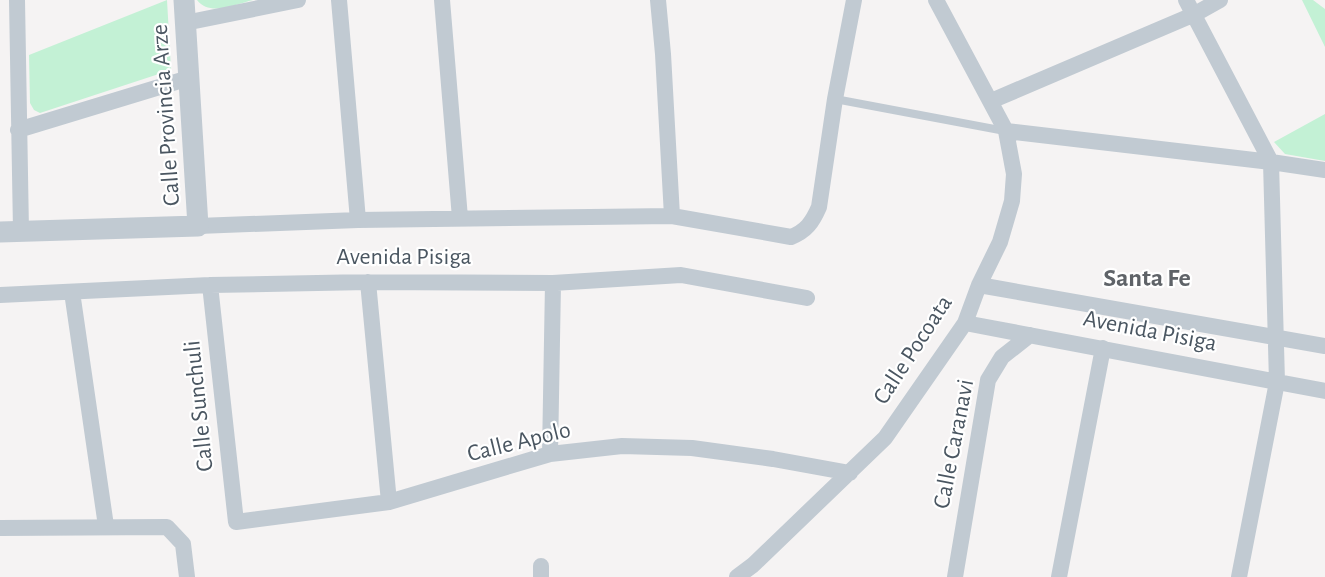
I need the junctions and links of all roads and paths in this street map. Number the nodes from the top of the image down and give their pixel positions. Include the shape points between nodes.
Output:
1 (17, 0) edge
2 (184, 0) edge
3 (298, 0) edge
4 (339, 0) edge
5 (442, 0) edge
6 (658, 0) edge
7 (854, 0) edge
8 (936, 0) edge
9 (1220, 0) edge
10 (1191, 7) edge
11 (185, 23) junction
12 (189, 78) junction
13 (835, 99) junction
14 (991, 101) junction
15 (18, 130) junction
16 (1006, 131) junction
17 (1271, 162) junction
18 (1325, 170) edge
19 (672, 216) junction
20 (460, 218) junction
21 (358, 220) junction
22 (198, 226) junction
23 (10, 232) edge
24 (368, 282) junction
25 (553, 283) junction
26 (210, 285) junction
27 (979, 285) junction
28 (72, 292) junction
29 (0, 295) edge
30 (807, 297) dead end
31 (965, 323) junction
32 (1030, 335) junction
33 (1274, 336) junction
34 (1325, 346) edge
35 (1103, 348) junction
36 (1277, 382) junction
37 (1325, 391) edge
38 (550, 454) junction
39 (850, 473) junction
40 (389, 502) junction
41 (236, 522) joint
42 (106, 526) junction
43 (0, 528) edge
44 (187, 577) edge
45 (737, 577) edge
46 (954, 577) edge
47 (1059, 577) edge
48 (1239, 577) edge

1 - 15 street
2 - 11 street, Calle Provincia Arze
3 - 11 street
4 - 21 street
5 - 20 street
6 - 19 street
7 - 13 street, Avenida Pisiga
8 - 14 street, Calle Pocoata
9 - 10 street
10 - 14 street
10 - 17 street
11 - 12 street, Calle Provincia Arze
12 - 15 street
12 - 22 street, Calle Provincia Arze
13 - 16 lane
13 - 19 street, Avenida Pisiga via 819,207 803,232 779,236
14 - 16 street, Calle Pocoata
15 - 23 street
16 - 17 street
16 - 27 street, Calle Pocoata via 1014,174 1012,201 1000,242
17 - 18 street
17 - 33 street
19 - 20 street, Avenida Pisiga
20 - 21 street, Avenida Pisiga
21 - 22 street, Avenida Pisiga
22 - 23 street, Avenida Pisiga
24 - 25 street, Avenida Pisiga
24 - 26 street, Avenida Pisiga
24 - 40 street
25 - 30 street, Avenida Pisiga via 681,275
25 - 38 street
26 - 28 street, Avenida Pisiga
26 - 41 street, Calle Sunchuli
27 - 31 street, Calle Pocoata
27 - 33 street, Avenida Pisiga
28 - 29 street, Avenida Pisiga
28 - 42 street
31 - 32 street, Avenida Pisiga
31 - 39 street, Calle Pocoata via 885,438
32 - 35 street, Avenida Pisiga
32 - 46 street, Calle Caranavi via 1002,357 988,380
33 - 34 street, Avenida Pisiga
33 - 36 street
35 - 36 street, Avenida Pisiga
35 - 47 street
36 - 37 street, Avenida Pisiga
36 - 48 street
38 - 39 street, Calle Apolo via 622,446 692,448
38 - 40 street, Calle Apolo
39 - 45 street, Calle Pocoata
40 - 41 street, Calle Apolo
42 - 43 street
42 - 44 street via 167,527 183,544

